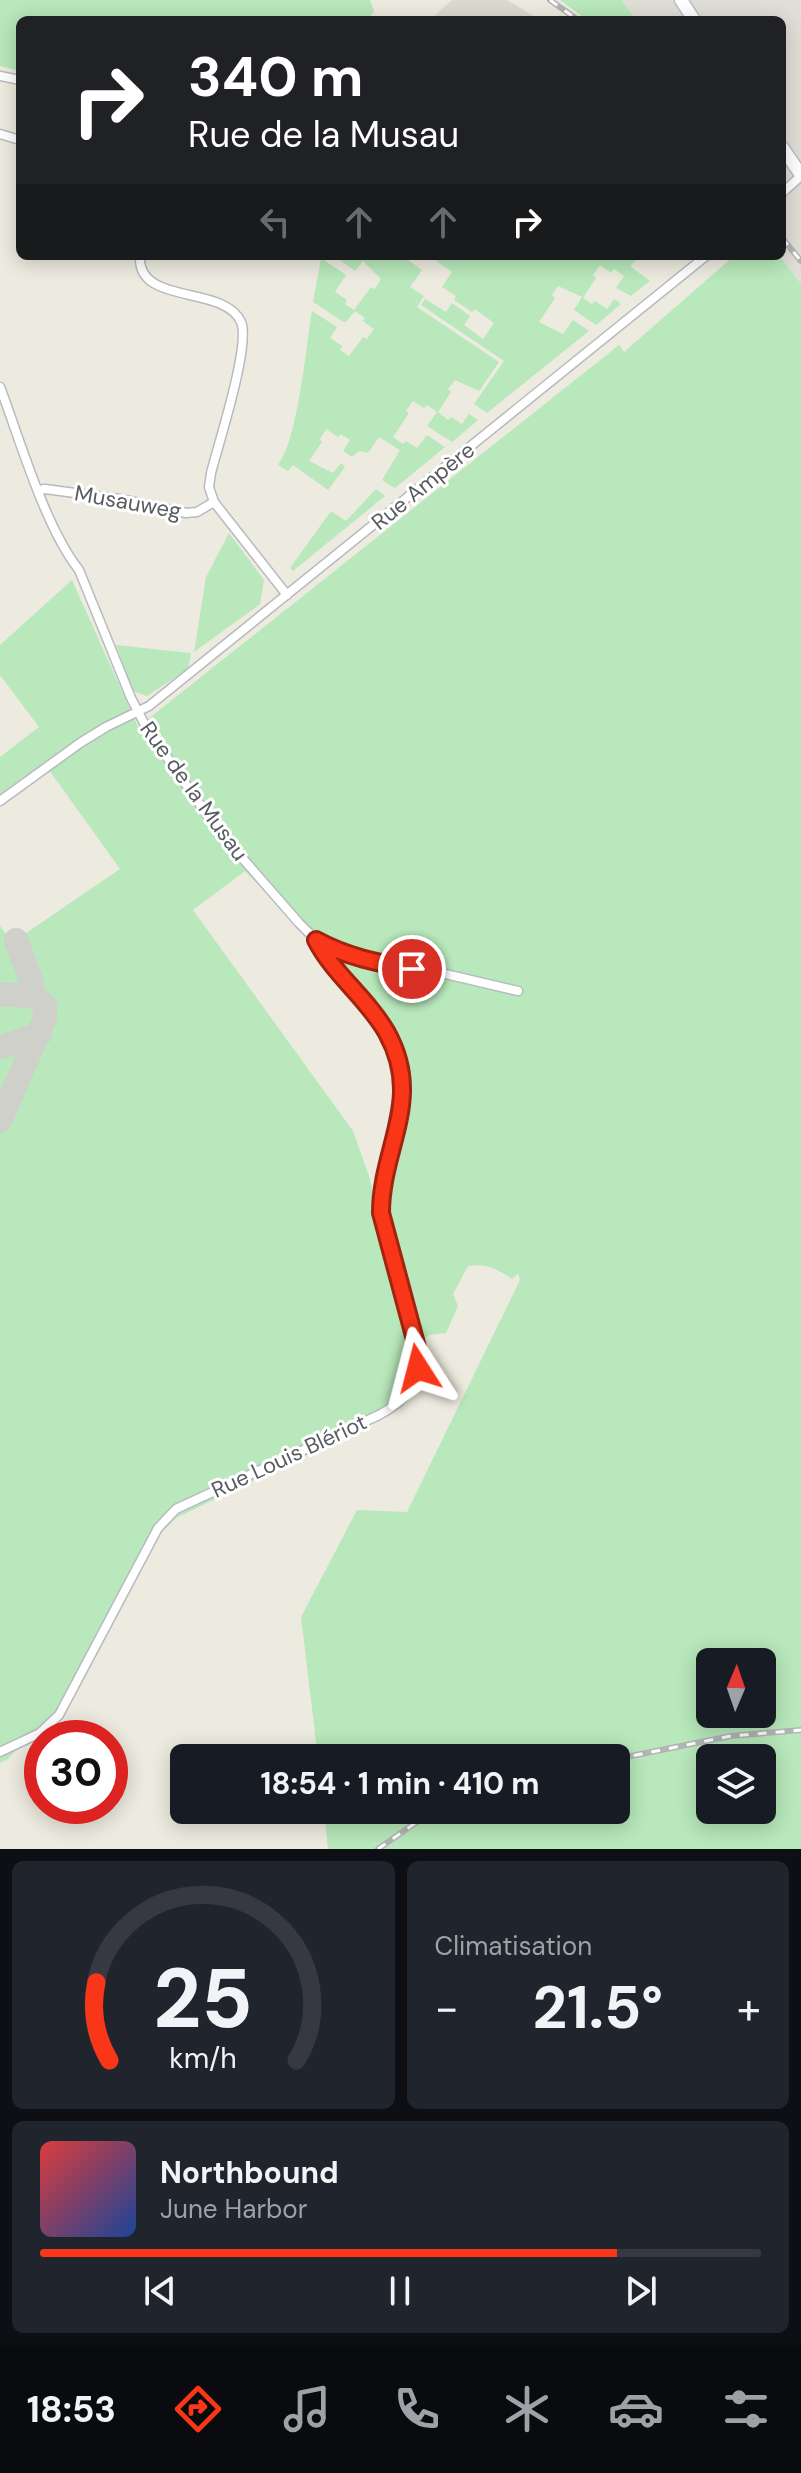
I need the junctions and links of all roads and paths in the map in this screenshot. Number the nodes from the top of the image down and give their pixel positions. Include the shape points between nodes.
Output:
1 (786, 153) edge
2 (801, 176) edge
3 (786, 189) edge
4 (141, 260) edge
5 (701, 260) edge
6 (0, 387) edge
7 (39, 490) junction
8 (214, 502) junction
9 (287, 595) junction
10 (138, 713) junction
11 (0, 801) edge
12 (316, 940) junction
13 (518, 991) dead end
14 (0, 1752) edge

1 - 2 main road
2 - 3 street
4 - 8 street via 154,284 223,304 241,321 240,358 209,482
5 - 9 street, Rue Ampère
6 - 7 street, Rue de la Musau
7 - 8 street, Musauweg via 186,513
7 - 10 street, Rue de la Musau via 67,555 79,570
8 - 9 street
9 - 10 street, Rue Ampère
10 - 11 street, Rue Ampère via 80,743
10 - 12 street, Rue de la Musau via 217,829
12 - 13 street, Rue de la Musau via 369,961
12 - 14 street, Rue Louis Blériot via 367,1002 400,1065 400,1123 381,1191 381,1213 418,1351 413,1384 399,1404 379,1415 176,1509 158,1528 59,1715 40,1733

